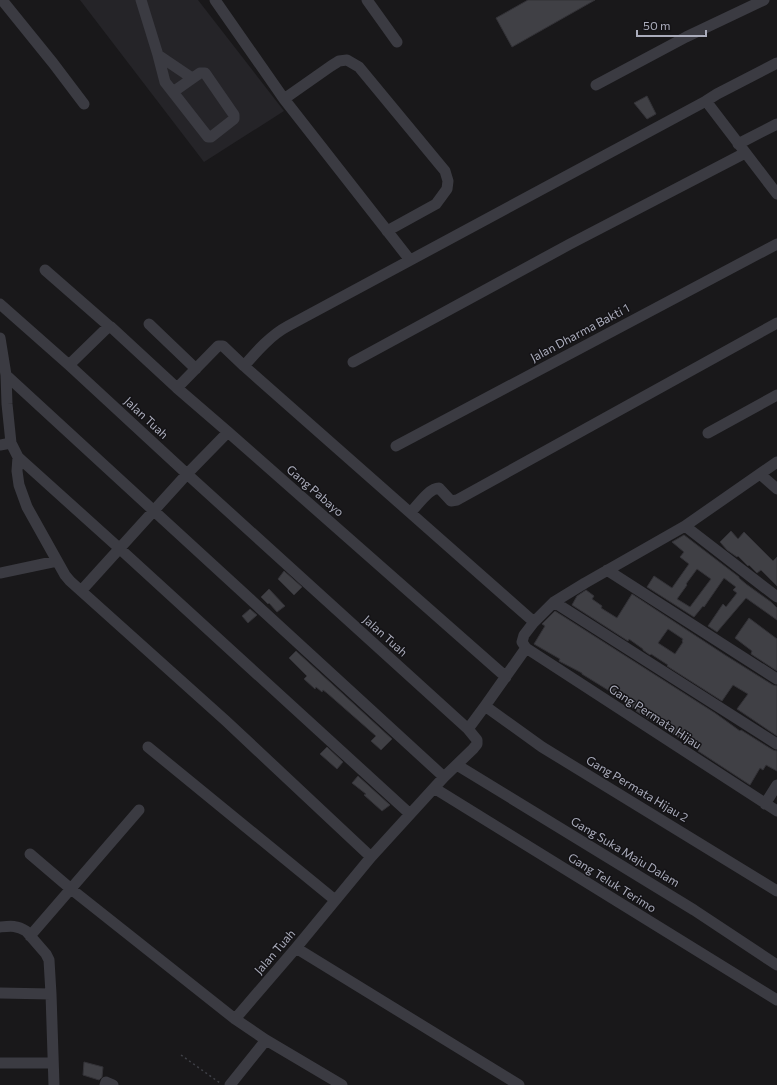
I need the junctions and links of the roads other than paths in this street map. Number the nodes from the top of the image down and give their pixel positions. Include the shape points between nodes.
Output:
1 (2, 0) edge
2 (141, 0) edge
3 (215, 0) edge
4 (367, 0) edge
5 (764, 0) edge
6 (397, 42) dead end
7 (158, 55) junction
8 (777, 62) edge
9 (192, 78) junction
10 (596, 85) dead end
11 (173, 92) junction
12 (284, 99) junction
13 (706, 101) junction
14 (84, 104) dead end
15 (777, 124) edge
16 (738, 144) junction
17 (745, 153) junction
18 (773, 182) edge
19 (777, 194) edge
20 (388, 231) junction
21 (777, 244) edge
22 (410, 260) junction
23 (45, 270) dead end
24 (0, 304) edge
25 (777, 323) edge
26 (149, 324) dead end
27 (108, 327) junction
28 (0, 338) edge
29 (353, 362) dead end
30 (69, 365) junction
31 (244, 366) junction
32 (196, 369) junction
33 (4, 380) edge
34 (177, 388) junction
35 (777, 395) edge
36 (228, 432) junction
37 (708, 432) dead end
38 (11, 443) junction
39 (0, 445) edge
40 (396, 446) dead end
41 (18, 457) junction
42 (777, 462) edge
43 (186, 474) junction
44 (760, 474) junction
45 (777, 489) edge
46 (154, 511) junction
47 (411, 512) junction
48 (685, 526) junction
49 (119, 548) junction
50 (58, 561) junction
51 (607, 570) junction
52 (0, 573) edge
53 (81, 591) junction
54 (777, 597) edge
55 (554, 602) junction
56 (534, 622) junction
57 (524, 645) junction
58 (506, 677) junction
59 (777, 679) edge
60 (485, 706) junction
61 (468, 729) junction
62 (777, 744) edge
63 (148, 747) dead end
64 (457, 765) junction
65 (444, 777) junction
66 (777, 785) edge
67 (434, 788) junction
68 (765, 804) junction
69 (139, 810) dead end
70 (777, 811) edge
71 (410, 814) junction
72 (30, 854) dead end
73 (371, 857) junction
74 (71, 889) junction
75 (777, 891) edge
76 (335, 900) junction
77 (0, 927) edge
78 (30, 936) junction
79 (296, 948) junction
80 (777, 965) edge
81 (0, 993) edge
82 (51, 994) junction
83 (777, 1000) edge
84 (235, 1019) junction
85 (266, 1040) junction
86 (0, 1063) edge
87 (53, 1063) junction
88 (54, 1085) edge
89 (105, 1085) edge
90 (113, 1085) edge
91 (230, 1085) edge
92 (342, 1085) edge
93 (519, 1085) edge

1 - 14 street
2 - 7 street
3 - 12 street
4 - 6 street
5 - 10 street via 686,37
7 - 9 street
7 - 11 street via 165,82
8 - 13 street
9 - 11 street
9 - 11 street via 205,73 234,115 234,120 208,137
12 - 20 street
12 - 20 street via 339,61 348,60 359,67 444,171 448,181 436,204
13 - 16 street
13 - 22 street
15 - 16 street
16 - 17 street
17 - 18 street
17 - 29 street via 570,244
18 - 19 street
20 - 22 street
21 - 40 street, Jalan Dharma Bakti 1
22 - 31 street via 279,331
23 - 27 street, Gang Pabayo
24 - 30 street, Jalan Tuah
25 - 47 street via 457,500 451,501 437,488
26 - 32 street
27 - 30 street
27 - 34 street, Gang Pabayo via 111,326
28 - 33 street
30 - 43 street, Jalan Tuah
31 - 32 street via 220,346
31 - 47 street
32 - 34 street
33 - 38 street
33 - 46 street
34 - 36 street, Gang Pabayo
35 - 37 street
36 - 43 street
36 - 58 street, Gang Pabayo
38 - 39 street
38 - 41 street
41 - 49 street
41 - 50 street via 17,471 27,507
42 - 44 street
43 - 46 street
43 - 61 street, Jalan Tuah
44 - 45 street
44 - 48 street
46 - 49 street
46 - 65 street
47 - 56 street
48 - 51 street
48 - 54 street
49 - 53 street
49 - 71 street
50 - 52 street
50 - 53 street via 70,581
51 - 55 street
51 - 59 street
53 - 73 street via 226,721
55 - 56 street
55 - 62 street
56 - 57 street via 524,635
57 - 58 street
57 - 68 street, Gang Permata Hijau
58 - 60 street
60 - 61 street
60 - 75 street, Gang Permata Hijau 2 via 542,747
61 - 64 street, Jalan Tuah via 477,740 477,744
63 - 76 street
64 - 65 street, Jalan Tuah
64 - 80 street, Gang Suka Maju Dalam via 694,910
65 - 67 street, Jalan Tuah
66 - 68 street
67 - 71 street, Jalan Tuah
67 - 83 street, Gang Teluk Terimo
68 - 70 street, Gang Permata Hijau
69 - 74 street
71 - 73 street, Jalan Tuah
72 - 74 street
73 - 76 street, Jalan Tuah
74 - 78 street
74 - 84 street
76 - 79 street, Jalan Tuah
77 - 78 street via 17,926
78 - 82 street via 49,960
79 - 84 street, Jalan Tuah
79 - 93 street
81 - 82 street
82 - 87 street
84 - 85 street
85 - 91 street
85 - 92 street
86 - 87 street
87 - 88 street
89 - 90 street via 106,1082

